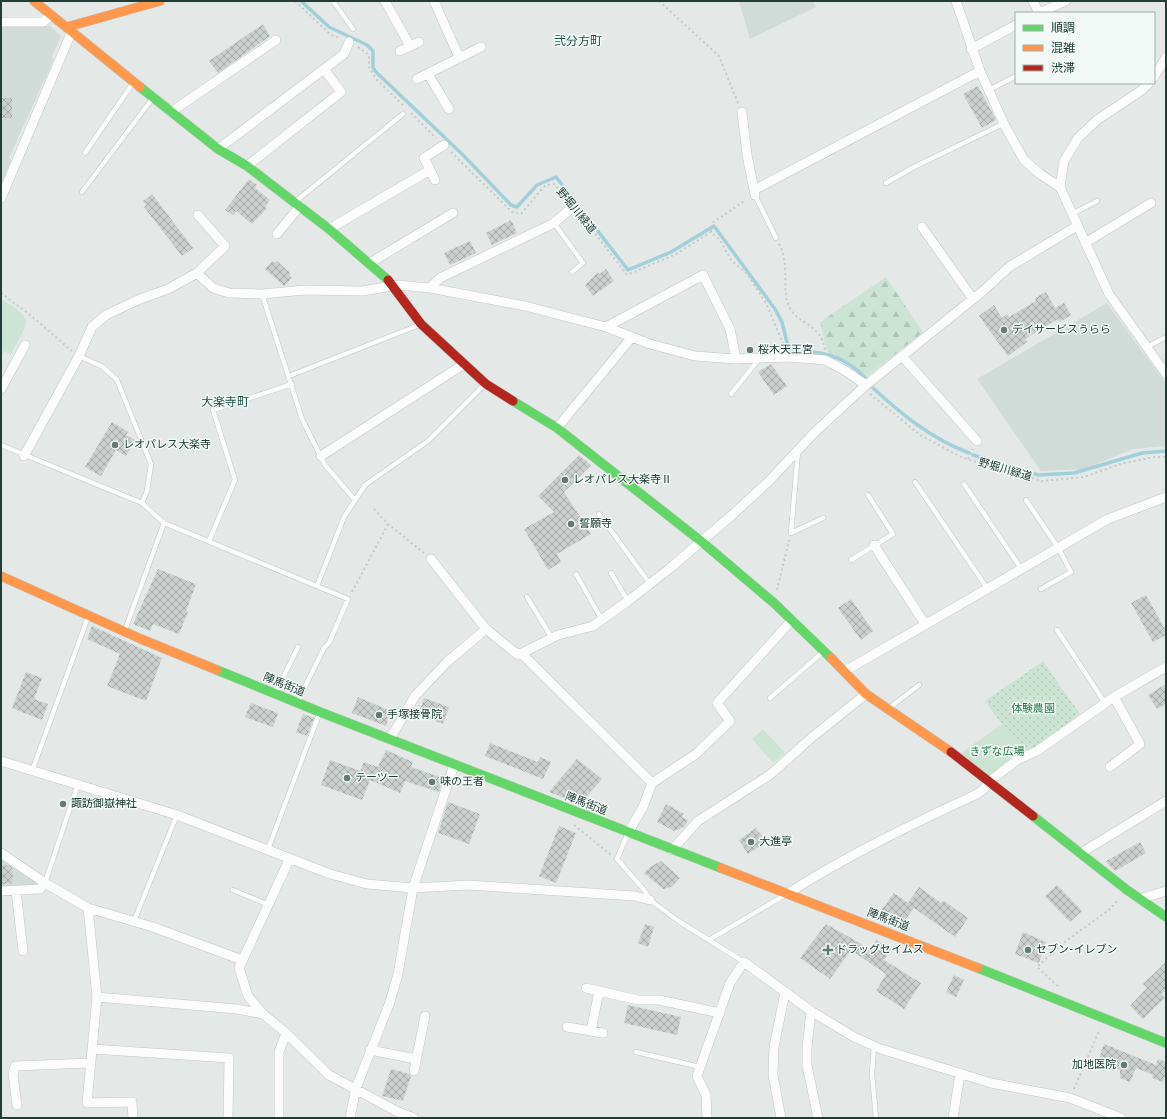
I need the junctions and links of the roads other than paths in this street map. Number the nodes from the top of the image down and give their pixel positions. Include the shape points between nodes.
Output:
1 (34, 1) edge
2 (160, 1) edge
3 (333, 1) edge
4 (385, 1) edge
5 (434, 1) edge
6 (956, 1) edge
7 (1033, 1) edge
8 (1066, 1) edge
9 (1038, 12) edge
10 (1041, 12) edge
11 (51, 15) junction
12 (1, 22) edge
13 (1015, 26) edge
14 (70, 29) junction
15 (353, 29) dead end
16 (276, 40) dead end
17 (349, 42) road end
18 (419, 42) dead end
19 (410, 46) junction
20 (481, 47) dead end
21 (971, 49) junction
22 (400, 51) dead end
23 (459, 57) junction
24 (1166, 57) edge
25 (324, 69) junction
26 (980, 71) junction
27 (428, 74) junction
28 (1155, 75) edge
29 (1015, 77) edge
30 (417, 80) dead end
31 (134, 82) junction
32 (1148, 84) edge
33 (989, 90) junction
34 (153, 98) junction
35 (449, 109) dead end
36 (171, 112) junction
37 (742, 112) road end
38 (403, 114) dead end
39 (1005, 124) junction
40 (444, 145) road end
41 (218, 149) junction
42 (85, 153) dead end
43 (247, 166) junction
44 (430, 170) junction
45 (435, 180) dead end
46 (886, 184) dead end
47 (1060, 187) junction
48 (82, 192) dead end
49 (754, 192) junction
50 (1, 198) edge
51 (1097, 201) dead end
52 (1151, 203) dead end
53 (297, 204) junction
54 (574, 206) road end
55 (453, 213) dead end
56 (1071, 214) junction
57 (198, 215) dead end
58 (554, 223) junction
59 (1077, 226) junction
60 (922, 227) dead end
61 (329, 229) junction
62 (277, 234) dead end
63 (776, 238) road end
64 (1085, 243) junction
65 (370, 263) junction
66 (572, 272) dead end
67 (197, 273) junction
68 (394, 286) junction
69 (430, 288) junction
70 (262, 294) junction
71 (973, 299) junction
72 (421, 324) junction
73 (606, 327) junction
74 (1166, 337) edge
75 (632, 338) junction
76 (25, 345) dead end
77 (1147, 347) junction
78 (79, 356) junction
79 (902, 356) junction
80 (736, 359) junction
81 (759, 359) junction
82 (464, 364) junction
83 (1166, 374) edge
84 (289, 376) junction
85 (292, 384) junction
86 (486, 384) junction
87 (865, 387) junction
88 (1, 389) edge
89 (731, 394) dead end
90 (557, 428) junction
91 (977, 441) dead end
92 (1, 445) edge
93 (798, 450) junction
94 (24, 456) junction
95 (321, 456) junction
96 (915, 482) dead end
97 (964, 484) dead end
98 (868, 495) dead end
99 (1166, 498) edge
100 (355, 500) junction
101 (1026, 500) dead end
102 (142, 504) junction
103 (598, 514) dead end
104 (823, 518) dead end
105 (164, 523) junction
106 (209, 541) junction
107 (702, 542) junction
108 (874, 546) junction
109 (1059, 548) junction
110 (431, 559) road end
111 (851, 560) dead end
112 (1022, 570) junction
113 (611, 573) dead end
114 (576, 574) dead end
115 (1, 576) edge
116 (650, 584) junction
117 (317, 586) junction
118 (987, 588) junction
119 (1041, 590) dead end
120 (528, 597) dead end
121 (628, 601) junction
122 (88, 615) junction
123 (602, 620) junction
124 (791, 621) junction
125 (926, 624) junction
126 (486, 629) junction
127 (1057, 630) dead end
128 (125, 632) junction
129 (552, 638) junction
130 (298, 647) dead end
131 (824, 650) junction
132 (521, 653) junction
133 (1166, 668) edge
134 (845, 671) junction
135 (919, 685) dead end
136 (275, 694) junction
137 (866, 694) junction
138 (1114, 697) junction
139 (770, 698) dead end
140 (297, 703) junction
141 (1105, 703) junction
142 (887, 709) junction
143 (320, 712) junction
144 (390, 739) junction
145 (1, 761) edge
146 (454, 765) junction
147 (1110, 767) dead end
148 (32, 771) junction
149 (990, 781) junction
150 (652, 783) junction
151 (78, 784) junction
152 (1166, 801) edge
153 (177, 815) junction
154 (628, 833) junction
155 (268, 849) junction
156 (672, 850) junction
157 (1, 853) edge
158 (1081, 853) junction
159 (290, 858) junction
160 (45, 882) junction
161 (413, 888) junction
162 (233, 890) dead end
163 (1, 891) edge
164 (16, 891) junction
165 (1166, 891) edge
166 (787, 894) junction
167 (1139, 899) junction
168 (650, 900) junction
169 (269, 905) junction
170 (88, 908) junction
171 (1166, 917) edge
172 (134, 921) junction
173 (709, 940) junction
174 (23, 951) dead end
175 (242, 960) junction
176 (744, 962) junction
177 (586, 988) dead end
178 (599, 991) junction
179 (785, 992) junction
180 (97, 997) junction
181 (811, 1012) junction
182 (263, 1014) junction
183 (720, 1014) junction
184 (425, 1016) dead end
185 (567, 1027) dead end
186 (591, 1031) junction
187 (286, 1033) junction
188 (603, 1033) dead end
189 (1166, 1043) edge
190 (874, 1046) junction
191 (92, 1049) junction
192 (370, 1050) junction
193 (636, 1052) dead end
194 (416, 1059) junction
195 (90, 1063) junction
196 (700, 1067) junction
197 (414, 1071) dead end
198 (960, 1074) junction
199 (356, 1088) junction
200 (17, 1105) dead end
201 (279, 1116) dead end
202 (133, 1118) edge
203 (228, 1118) edge
204 (350, 1118) edge
205 (414, 1118) edge
206 (708, 1118) edge
207 (781, 1118) edge
208 (818, 1118) edge
209 (876, 1118) edge
210 (952, 1118) edge
211 (1121, 1118) edge

1 - 11 street
2 - 14 street
3 - 15 lane
4 - 19 street
5 - 23 street
6 - 21 street
7 - 9 street
8 - 10 street
11 - 12 street via 43,22
11 - 14 street
13 - 21 street
14 - 31 street
14 - 50 street
16 - 36 street
17 - 25 street via 344,54
18 - 19 street
19 - 22 street
20 - 23 street
21 - 26 street
23 - 27 street
24 - 28 street
25 - 41 street
25 - 43 street via 341,92
26 - 33 street
26 - 49 street
27 - 30 street
27 - 35 street
29 - 33 lane
31 - 34 street
31 - 42 lane
32 - 47 street via 1097,120 1078,138 1064,161
33 - 39 street
34 - 36 street
34 - 48 lane
36 - 41 street
37 - 49 street via 744,139
38 - 53 lane
39 - 46 lane via 914,167
39 - 47 street via 1024,160
40 - 44 street via 424,158
41 - 43 street
43 - 53 street
44 - 45 street
44 - 61 street
47 - 56 street
49 - 63 lane
51 - 56 lane
52 - 64 street
53 - 61 street
53 - 62 street
54 - 58 street
55 - 65 street
56 - 59 street
57 - 67 street via 225,246
58 - 66 lane via 583,263
58 - 69 street via 440,278
59 - 64 street
59 - 71 street via 1009,267
60 - 71 street
61 - 65 street
64 - 77 street via 1109,294
65 - 68 street
67 - 70 street via 213,288 228,293
67 - 78 street via 168,289 106,315 92,327
68 - 69 street
68 - 70 street via 362,291 305,290
68 - 72 street
69 - 73 street via 525,306
70 - 84 lane
71 - 79 street
72 - 82 street
72 - 84 lane
73 - 75 street
73 - 80 street via 703,275 730,329
74 - 77 lane
75 - 80 street via 695,356
75 - 90 street
76 - 88 street
77 - 83 street
78 - 94 street
78 - 102 lane via 103,367 117,380 120,387 151,464 147,491
79 - 87 street
79 - 91 street
80 - 81 street
81 - 87 street via 788,357 825,360 844,370
81 - 89 lane
82 - 86 street
82 - 95 street
84 - 85 lane
85 - 95 lane via 302,419
85 - 106 lane via 213,410 235,480
86 - 90 street
86 - 100 lane via 428,441 365,485
87 - 93 street
90 - 107 street
92 - 94 lane
93 - 104 lane via 791,533
93 - 107 street via 769,481
94 - 102 lane
95 - 100 lane via 325,465
96 - 118 lane
97 - 112 lane
98 - 108 lane via 893,534
99 - 109 street via 1108,519
100 - 117 lane via 344,517
101 - 109 lane
102 - 105 lane
103 - 116 lane
105 - 106 lane
105 - 128 lane
106 - 117 lane
107 - 116 street
107 - 124 street via 774,603
108 - 111 lane
108 - 125 street
109 - 112 street
109 - 119 lane via 1071,572
110 - 126 street
112 - 118 street
113 - 121 lane
114 - 123 lane
115 - 122 street, 陣馬街道
116 - 121 street
117 - 140 lane via 348,599
118 - 125 street
120 - 129 lane
121 - 123 street
122 - 128 street, 陣馬街道
122 - 148 lane
123 - 129 street via 594,626
124 - 131 street
124 - 150 street via 717,703 730,721 696,754
125 - 134 street
126 - 132 street via 518,655
126 - 144 street via 447,662 415,696
127 - 141 lane
128 - 136 street, 陣馬街道
129 - 132 street
130 - 136 lane
131 - 134 street
131 - 139 lane
132 - 150 street
133 - 138 street
134 - 137 street
135 - 142 lane
136 - 140 street, 陣馬街道
137 - 142 street
137 - 156 street via 771,774 698,821
138 - 141 street
138 - 147 street via 1140,744
140 - 143 street, 陣馬街道
141 - 149 street via 1037,751 1017,760
142 - 149 street via 936,740
143 - 144 street, 陣馬街道
143 - 155 lane
144 - 146 street, 陣馬街道
145 - 148 street
146 - 154 street, 陣馬街道
146 - 161 street
148 - 151 street
149 - 158 street
149 - 166 street via 975,796 918,821 827,868
150 - 154 street via 643,807
151 - 153 street
151 - 160 lane
152 - 158 street
153 - 155 street
153 - 172 lane
154 - 156 street, 陣馬街道
154 - 168 lane via 617,859
155 - 159 street
156 - 166 street, 陣馬街道
157 - 160 street
158 - 167 street
159 - 161 street via 330,874 367,884
159 - 169 street
160 - 164 street via 40,890
160 - 170 street
161 - 168 street via 468,885 635,896
161 - 192 street via 398,974 390,1002
162 - 169 lane
163 - 164 street
164 - 174 street
165 - 167 street
166 - 173 lane
166 - 189 street, 陣馬街道
167 - 171 street
168 - 173 lane
169 - 175 street
170 - 172 street
170 - 180 street
172 - 175 street
173 - 176 lane
175 - 182 street via 239,968 248,996
176 - 179 street
176 - 183 street via 730,984
177 - 178 street
178 - 183 street via 638,1000 659,1000
178 - 186 street
179 - 181 street
179 - 207 street via 774,1047 773,1075
180 - 182 street via 237,1009
180 - 191 street
181 - 190 street
181 - 208 street via 807,1065
182 - 187 street
183 - 196 street
184 - 194 street
185 - 186 street
186 - 188 street
187 - 199 street via 329,1075
187 - 201 street via 280,1052
190 - 198 street
190 - 209 lane via 872,1074
191 - 195 street
191 - 203 street via 229,1058
192 - 194 street
192 - 199 street
193 - 196 lane
194 - 197 street
195 - 200 street via 15,1066 13,1075
195 - 202 street via 87,1103 132,1102
196 - 206 street via 696,1076 706,1095
198 - 210 street
198 - 211 street via 990,1083 1070,1098
199 - 204 street
199 - 205 street via 385,1106

